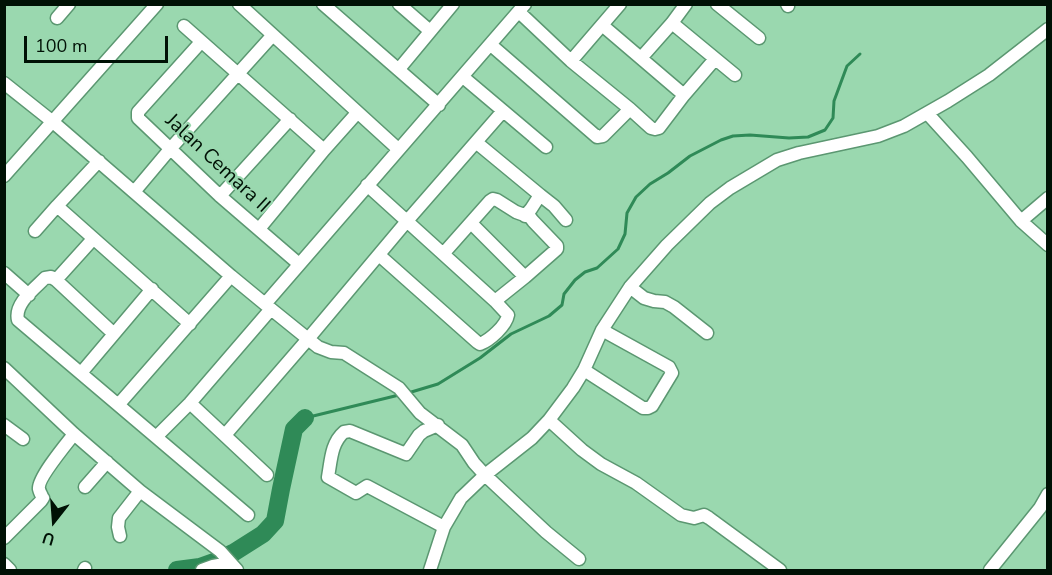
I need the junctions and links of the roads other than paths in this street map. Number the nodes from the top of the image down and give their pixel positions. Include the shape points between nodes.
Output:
1 (69, 4) edge
2 (157, 4) edge
3 (239, 4) edge
4 (323, 4) edge
5 (399, 4) edge
6 (453, 4) edge
7 (620, 4) edge
8 (686, 4) edge
9 (717, 4) edge
10 (522, 8) edge
11 (57, 18) dead end
12 (672, 23) junction
13 (602, 25) junction
14 (184, 26) dead end
15 (1047, 29) edge
16 (430, 31) junction
17 (272, 36) junction
18 (759, 38) dead end
19 (201, 42) junction
20 (491, 45) junction
21 (641, 58) junction
22 (715, 59) junction
23 (571, 61) junction
24 (399, 69) junction
25 (238, 75) junction
26 (735, 75) dead end
27 (462, 77) junction
28 (6, 86) edge
29 (684, 95) junction
30 (439, 105) junction
31 (630, 109) junction
32 (503, 111) junction
33 (357, 113) junction
34 (927, 113) junction
35 (290, 119) junction
36 (53, 122) junction
37 (477, 143) junction
38 (546, 147) dead end
39 (171, 148) junction
40 (398, 149) junction
41 (324, 150) junction
42 (99, 161) junction
43 (4, 176) edge
44 (367, 185) junction
45 (134, 192) junction
46 (540, 195) junction
47 (220, 196) junction
48 (1047, 198) edge
49 (57, 206) junction
50 (525, 216) junction
51 (566, 220) dead end
52 (407, 221) junction
53 (1021, 221) junction
54 (471, 223) junction
55 (259, 229) junction
56 (35, 231) dead end
57 (93, 238) junction
58 (1047, 245) edge
59 (443, 254) junction
60 (379, 255) junction
61 (299, 264) junction
62 (4, 273) edge
63 (231, 276) junction
64 (525, 277) junction
65 (56, 280) junction
66 (630, 287) junction
67 (152, 290) junction
68 (29, 295) junction
69 (495, 301) junction
70 (268, 306) junction
71 (190, 324) junction
72 (602, 330) junction
73 (706, 333) dead end
74 (114, 334) junction
75 (308, 339) junction
76 (4, 368) edge
77 (584, 370) junction
78 (81, 373) junction
79 (190, 403) junction
80 (119, 405) junction
81 (549, 420) junction
82 (4, 424) edge
83 (438, 425) junction
84 (74, 434) junction
85 (225, 435) junction
86 (156, 437) junction
87 (23, 439) dead end
88 (107, 462) junction
89 (267, 475) dead end
90 (485, 475) junction
91 (85, 487) dead end
92 (140, 491) junction
93 (1047, 494) edge
94 (248, 515) dead end
95 (444, 527) junction
96 (120, 536) dead end
97 (4, 538) edge
98 (579, 559) dead end
99 (229, 561) edge
100 (4, 564) edge
101 (10, 570) edge
102 (202, 570) edge
103 (430, 570) edge
104 (780, 570) edge
105 (990, 570) edge

1 - 11 street
2 - 36 street
3 - 17 street
4 - 24 street
5 - 16 street
6 - 16 street
7 - 13 street
8 - 12 street
9 - 18 street
10 - 20 street
10 - 23 street
12 - 21 street
12 - 22 street
13 - 21 street
13 - 23 street
14 - 19 street
15 - 34 street via 989,75
16 - 24 street
17 - 25 street
17 - 33 street
19 - 25 street
19 - 39 street, Jalan Cemara II via 138,112 138,118
20 - 27 street
20 - 31 street via 597,137 603,136
21 - 29 street
22 - 26 street
22 - 29 street
23 - 31 street
24 - 30 street
25 - 35 street
25 - 39 street
27 - 30 street
27 - 32 street
28 - 36 street
29 - 31 street via 659,128 651,128
30 - 40 street
32 - 37 street
32 - 38 street
33 - 40 street
33 - 41 street
34 - 53 street
34 - 66 street via 878,135 777,160 710,203
35 - 41 street
35 - 47 street
36 - 42 street
36 - 43 street
37 - 46 street
37 - 52 street
39 - 45 street
39 - 47 street, Jalan Cemara II
40 - 44 street
41 - 55 street
42 - 45 street
42 - 49 street
44 - 52 street
44 - 61 street
45 - 63 street
46 - 50 street
46 - 51 street
47 - 55 street, Jalan Cemara II
48 - 53 street
49 - 56 street
49 - 57 street
50 - 54 street via 493,200
50 - 64 street via 557,246
52 - 59 street
52 - 60 street
53 - 58 street
54 - 59 street
54 - 64 street
55 - 61 street, Jalan Cemara II
57 - 65 street
57 - 67 street
59 - 69 street
60 - 69 street via 480,344 508,319
60 - 75 street
61 - 70 street
62 - 68 street
63 - 70 street
63 - 71 street
64 - 69 street
65 - 68 street via 45,278
65 - 74 street
66 - 72 street
66 - 73 street via 644,298 674,306
67 - 71 street
67 - 74 street
68 - 78 street via 18,308 18,320
70 - 75 street
70 - 79 street
71 - 80 street
72 - 77 street
72 - 77 street via 669,367 672,373 652,406 643,408
74 - 78 street
75 - 83 street via 324,350 344,352 399,388 420,413
75 - 85 street
76 - 84 street
77 - 81 street
78 - 80 street
79 - 85 street
79 - 86 street
80 - 86 street
81 - 90 street
81 - 104 street via 601,464 681,515 704,515
82 - 87 street
83 - 90 street via 462,445
83 - 95 street via 418,435 406,454 344,432 332,451 328,478 356,493 367,486
84 - 88 street
84 - 97 street via 39,484 41,501
85 - 89 street
86 - 94 street
88 - 91 street
88 - 92 street
90 - 95 street via 461,498
90 - 98 street
92 - 96 street via 119,518
92 - 99 street
93 - 105 street
95 - 103 street
99 - 102 street
100 - 101 street

